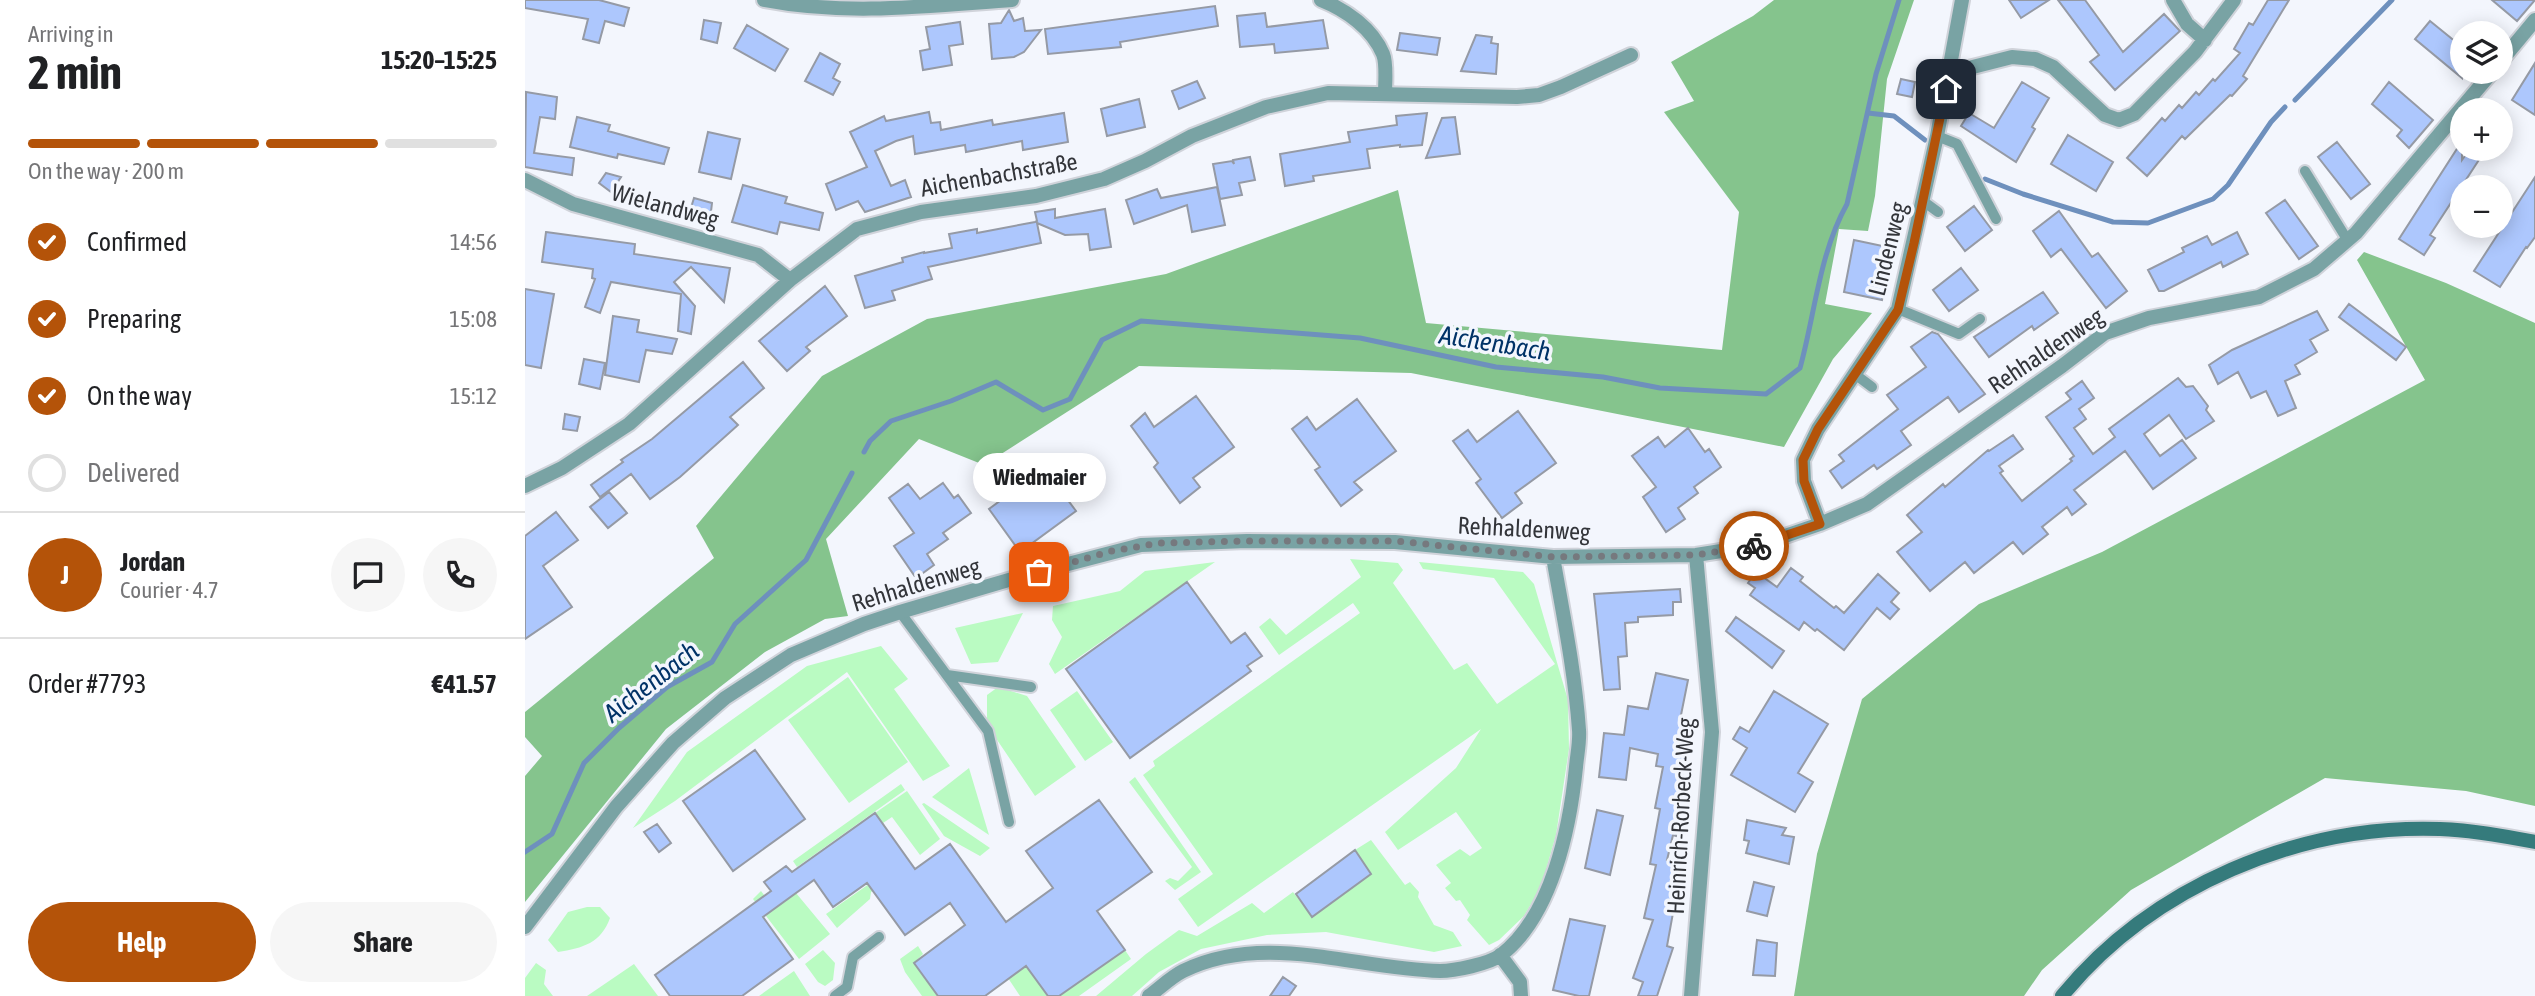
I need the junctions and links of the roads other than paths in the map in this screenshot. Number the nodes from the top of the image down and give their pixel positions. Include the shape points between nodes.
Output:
1 (764, 0) edge
2 (1012, 0) edge
3 (1321, 0) edge
4 (1962, 0) edge
5 (2173, 0) edge
6 (2234, 0) edge
7 (2535, 20) edge
8 (2205, 40) junction
9 (2513, 47) edge
10 (1631, 55) dead end
11 (1949, 73) junction
12 (2482, 84) edge
13 (1385, 93) junction
14 (1937, 136) junction
15 (2305, 171) dead end
16 (525, 180) edge
17 (1923, 201) junction
18 (1938, 212) dead end
19 (1996, 219) dead end
20 (2348, 241) junction
21 (790, 280) junction
22 (1898, 310) junction
23 (1875, 318) dead end
24 (1980, 319) dead end
25 (1887, 327) junction
26 (1856, 375) junction
27 (1872, 387) dead end
28 (525, 486) edge
29 (1820, 524) junction
30 (1696, 555) junction
31 (1553, 557) junction
32 (900, 612) junction
33 (947, 676) junction
34 (1031, 687) dead end
35 (1009, 822) dead end
36 (2535, 842) edge
37 (525, 927) edge
38 (879, 937) dead end
39 (1500, 956) junction
40 (835, 996) edge
41 (1149, 996) edge
42 (1521, 996) edge
43 (1691, 996) edge
44 (2062, 996) edge

1 - 2 street via 801,7 881,10
3 - 13 street via 1368,30 1384,55
4 - 11 street, Lindenweg
5 - 8 street via 2187,24
6 - 8 street
7 - 9 street
8 - 11 street via 2134,114 2119,120 2105,115 2053,67 2035,59 2011,57
10 - 13 street, Aichenbachstraße via 1539,95
11 - 14 street, Lindenweg
12 - 20 street, Rehhaldenweg
13 - 21 street, Aichenbachstraße via 1328,93 1266,107 1192,135 1104,179 1036,196 921,212 857,229
14 - 17 street, Lindenweg
14 - 19 lane via 1957,144
15 - 20 lane
16 - 21 street, Wielandweg via 573,204 758,255
17 - 18 lane
17 - 22 street, Lindenweg
20 - 29 street, Rehhaldenweg via 2314,270 2259,297 2149,318 2105,333 1867,504
21 - 28 street, Aichenbachstraße via 629,424
22 - 24 lane via 1959,334
22 - 25 street, Lindenweg
23 - 25 lane
25 - 26 street, Lindenweg
26 - 27 lane
26 - 29 street, Lindenweg via 1818,429 1803,460 1804,481
29 - 30 street, Rehhaldenweg via 1759,545
30 - 31 street, Rehhaldenweg
30 - 43 street, Heinrich-Rorbeck-Weg via 1712,732
31 - 32 street, Rehhaldenweg via 1395,541 1151,544
31 - 39 street via 1579,733 1571,809 1550,883 1530,925
32 - 33 lane
32 - 37 street, Rehhaldenweg via 791,655 725,698 673,743 616,807
33 - 34 lane
33 - 35 lane via 988,731
36 - 44 main road via 2440,829 2377,831 2288,848 2223,874 2146,918 2079,975
38 - 40 lane via 853,957 846,987
39 - 41 street via 1442,971 1276,951 1230,956 1183,971
39 - 42 street via 1520,982

